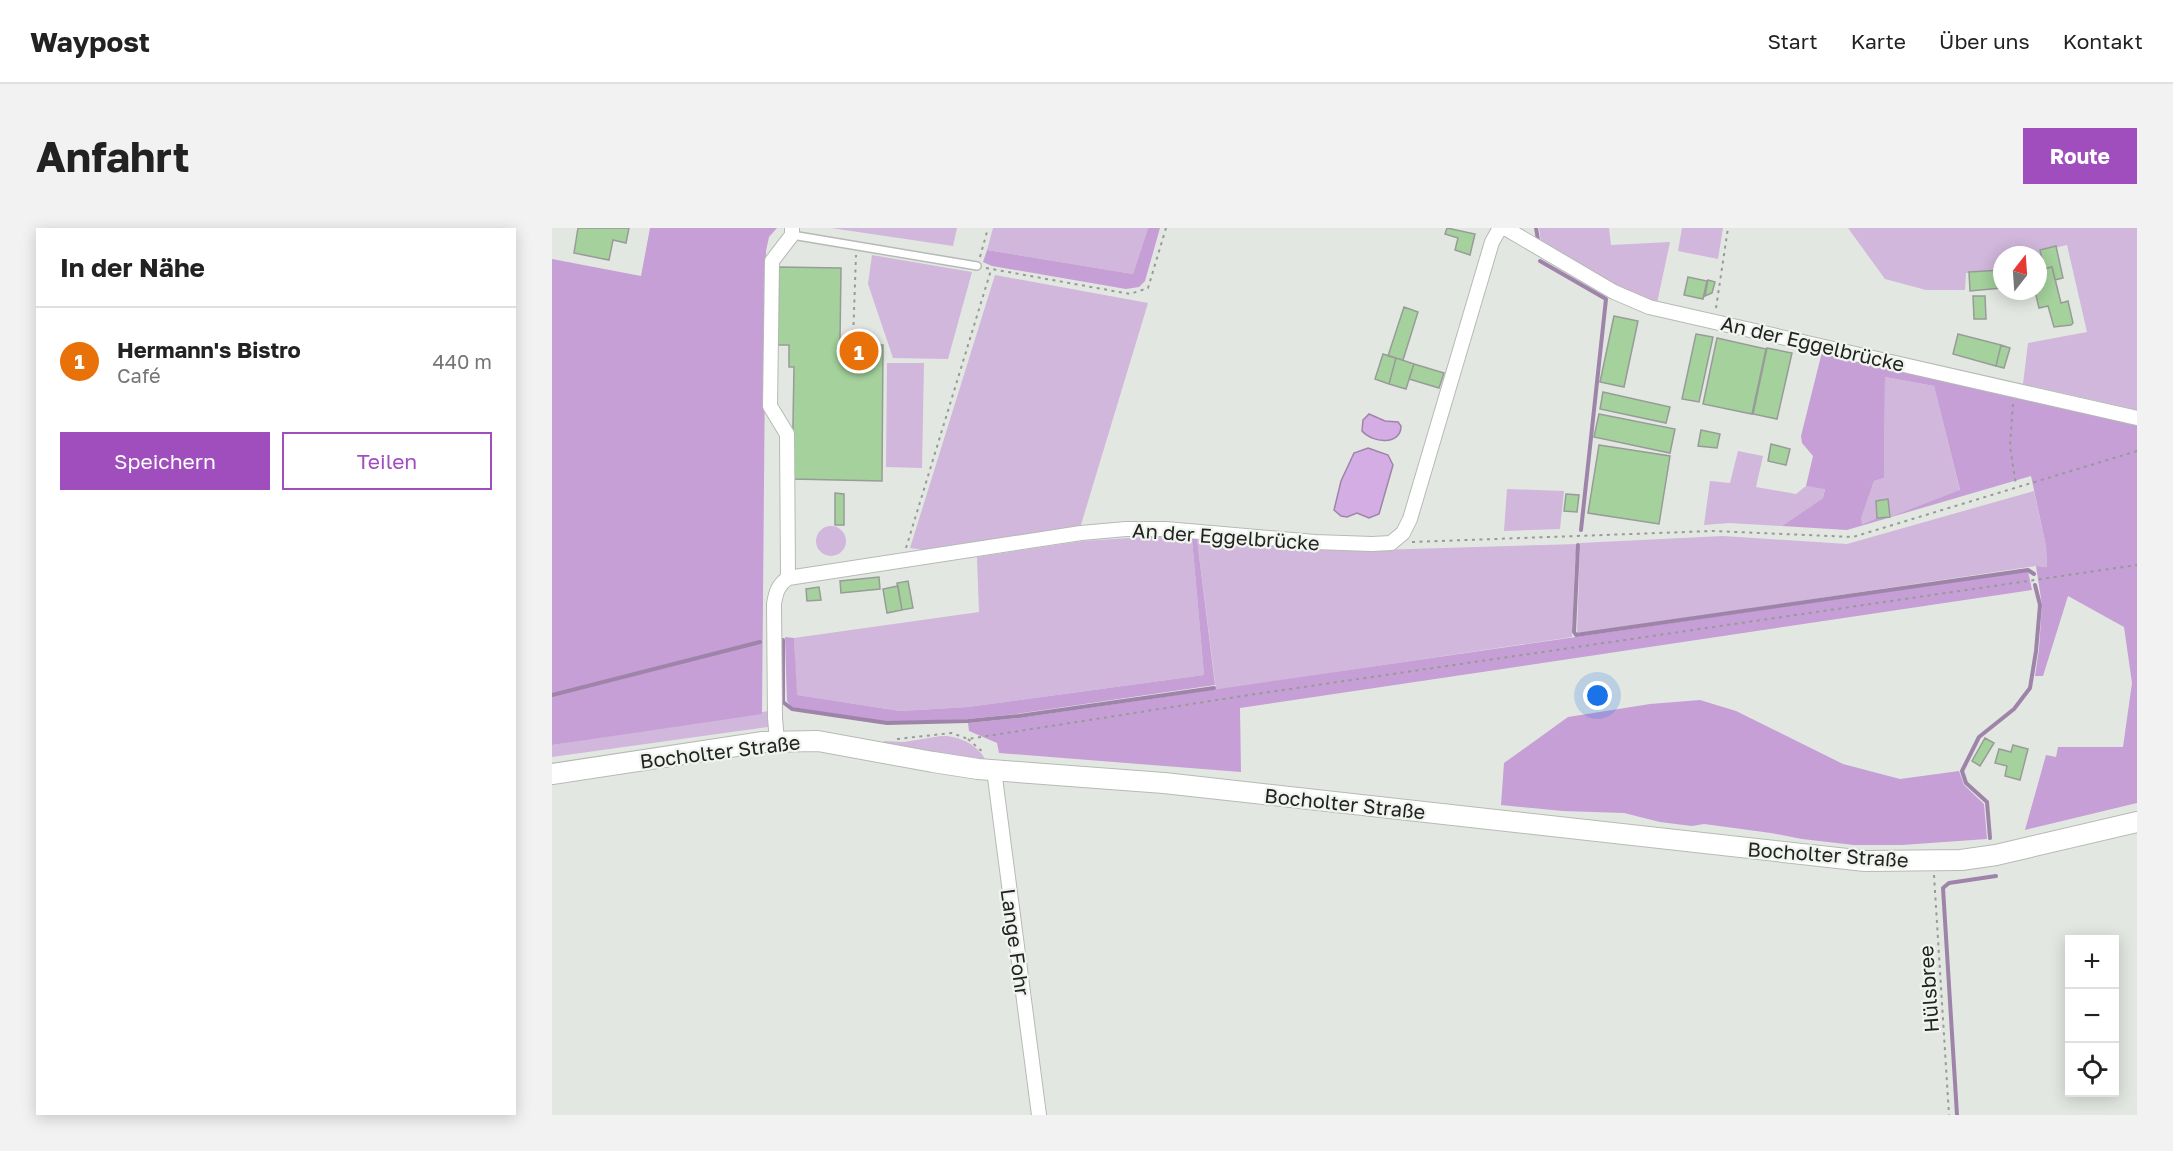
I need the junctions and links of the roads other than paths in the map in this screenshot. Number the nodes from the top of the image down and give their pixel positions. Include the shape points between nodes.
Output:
1 (1500, 228) edge
2 (1505, 228) edge
3 (792, 232) edge
4 (977, 266) road end
5 (2137, 418) edge
6 (788, 579) junction
7 (777, 741) junction
8 (994, 770) junction
9 (552, 774) edge
10 (2137, 822) edge
11 (1039, 1115) edge

1 - 6 street, An der Eggelbrücke via 1492,242 1410,519 1403,533 1391,543 1343,544 1126,529
2 - 5 street, An der Eggelbrücke via 1614,292 1649,307
3 - 4 lane
3 - 6 street via 772,261 770,406 787,434
6 - 7 street via 776,591 774,604
7 - 8 main road, Bocholter Straße via 824,741
7 - 9 main road, Bocholter Straße
8 - 10 main road, Bocholter Straße via 1164,783 1865,861 1961,860 1996,855
8 - 11 street, Lange Fohr

